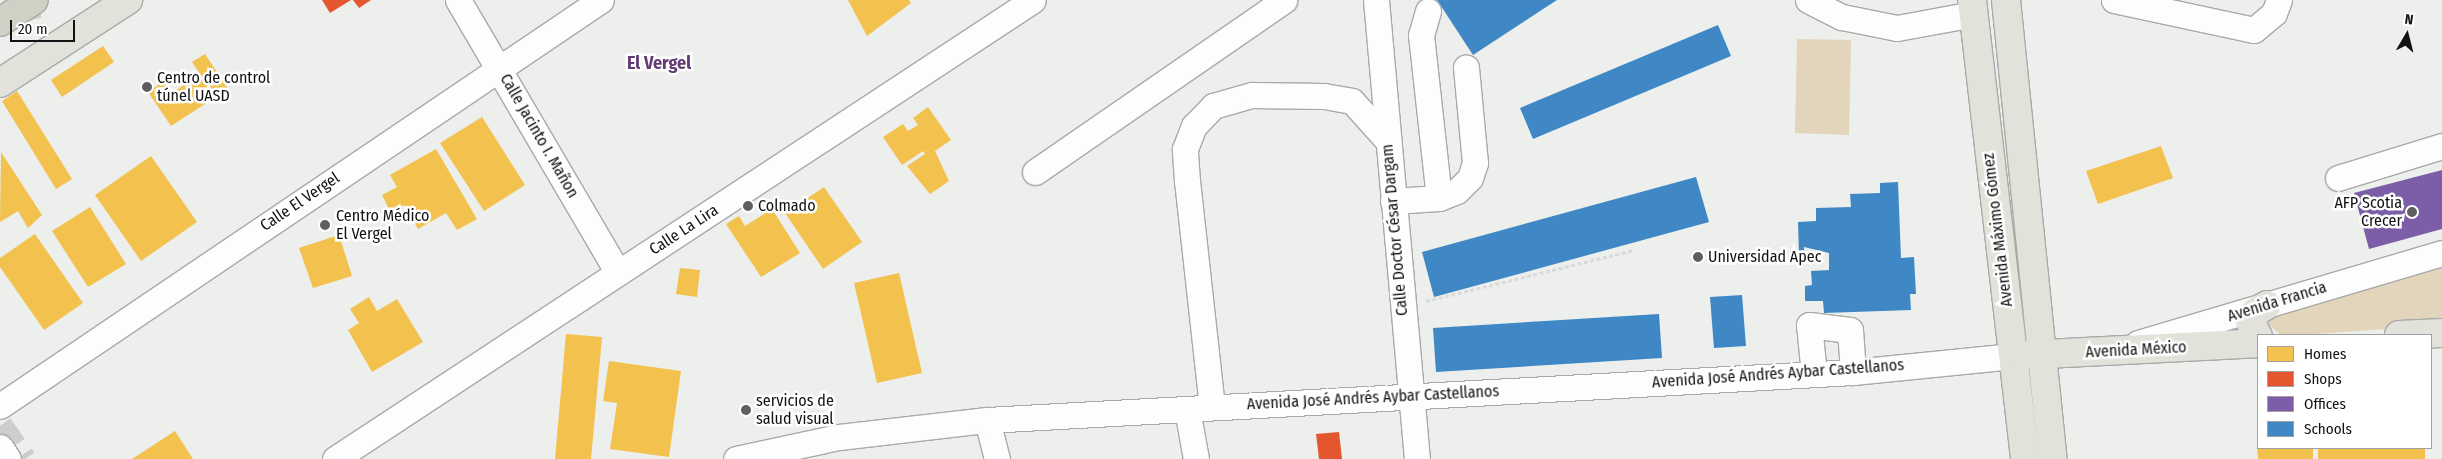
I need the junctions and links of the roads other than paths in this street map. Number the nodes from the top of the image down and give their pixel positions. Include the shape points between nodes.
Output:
1 (34, 0) tunnel mouth
2 (128, 0) edge
3 (458, 0) edge
4 (601, 0) edge
5 (1033, 0) edge
6 (1284, 0) edge
7 (1376, 0) edge
8 (1808, 0) edge
9 (2006, 0) edge
10 (2114, 0) edge
11 (2278, 0) edge
12 (1972, 7) edge
13 (1428, 11) dead end
14 (0, 22) edge
15 (499, 67) junction
16 (1466, 67) dead end
17 (0, 83) edge
18 (1388, 141) junction
19 (2442, 146) edge
20 (1035, 172) dead end
21 (2338, 178) dead end
22 (1439, 198) junction
23 (1393, 201) junction
24 (2442, 253) edge
25 (618, 273) junction
26 (2267, 305) junction
27 (2442, 333) edge
28 (2257, 334) edge
29 (2420, 334) edge
30 (2257, 343) edge
31 (2112, 351) junction
32 (2042, 354) junction
33 (2013, 356) junction
34 (1853, 372) junction
35 (1814, 374) junction
36 (1410, 395) junction
37 (0, 406) edge
38 (1212, 407) junction
39 (1187, 409) junction
40 (987, 420) junction
41 (0, 447) edge
42 (8, 459) edge
43 (335, 459) edge
44 (736, 459) edge
45 (998, 459) edge
46 (1196, 459) edge
47 (1417, 459) edge
48 (2025, 459) edge
49 (2053, 459) edge

1 - 14 highway
2 - 17 main road
3 - 15 street, Calle Jacinto I. Mañon
4 - 15 street, Calle El Vergel
5 - 25 street, Calle La Lira
6 - 20 street
7 - 18 street, Calle Doctor César Dargam
8 - 12 street via 1842,17 1897,28
9 - 32 main road, Avenida Máximo Gómez
10 - 11 street via 2254,30 2274,13
12 - 33 main road, Avenida Máximo Gómez
13 - 22 street via 1421,35
15 - 25 street, Calle Jacinto I. Mañon
15 - 37 street, Calle El Vergel
16 - 22 street via 1475,163 1470,178 1457,191
18 - 23 street, Calle Doctor César Dargam
18 - 38 street via 1352,102 1324,96 1252,95 1213,106 1194,126 1185,148 1187,181
19 - 21 street
22 - 23 street
23 - 36 street, Calle Doctor César Dargam
24 - 26 street, Avenida Francia
25 - 43 street, Calle La Lira
26 - 28 main road via 2250,321
26 - 31 street, Avenida Francia
27 - 29 main road
30 - 31 main road, Avenida México
31 - 32 main road, Avenida México
32 - 33 main road, Avenida México
32 - 49 main road, Avenida Máximo Gómez
33 - 34 street, Avenida José Andrés Aybar Castellanos
33 - 48 main road, Avenida Máximo Gómez
34 - 35 street, Avenida José Andrés Aybar Castellanos
34 - 35 street via 1850,330 1809,325
35 - 36 street, Avenida José Andrés Aybar Castellanos
36 - 38 street, Avenida José Andrés Aybar Castellanos
36 - 47 street, Calle Doctor César Dargam
38 - 39 street, Avenida José Andrés Aybar Castellanos
39 - 40 street, Avenida José Andrés Aybar Castellanos
39 - 46 street
40 - 44 street, Avenida José Andrés Aybar Castellanos via 839,437
40 - 45 street
41 - 42 street

